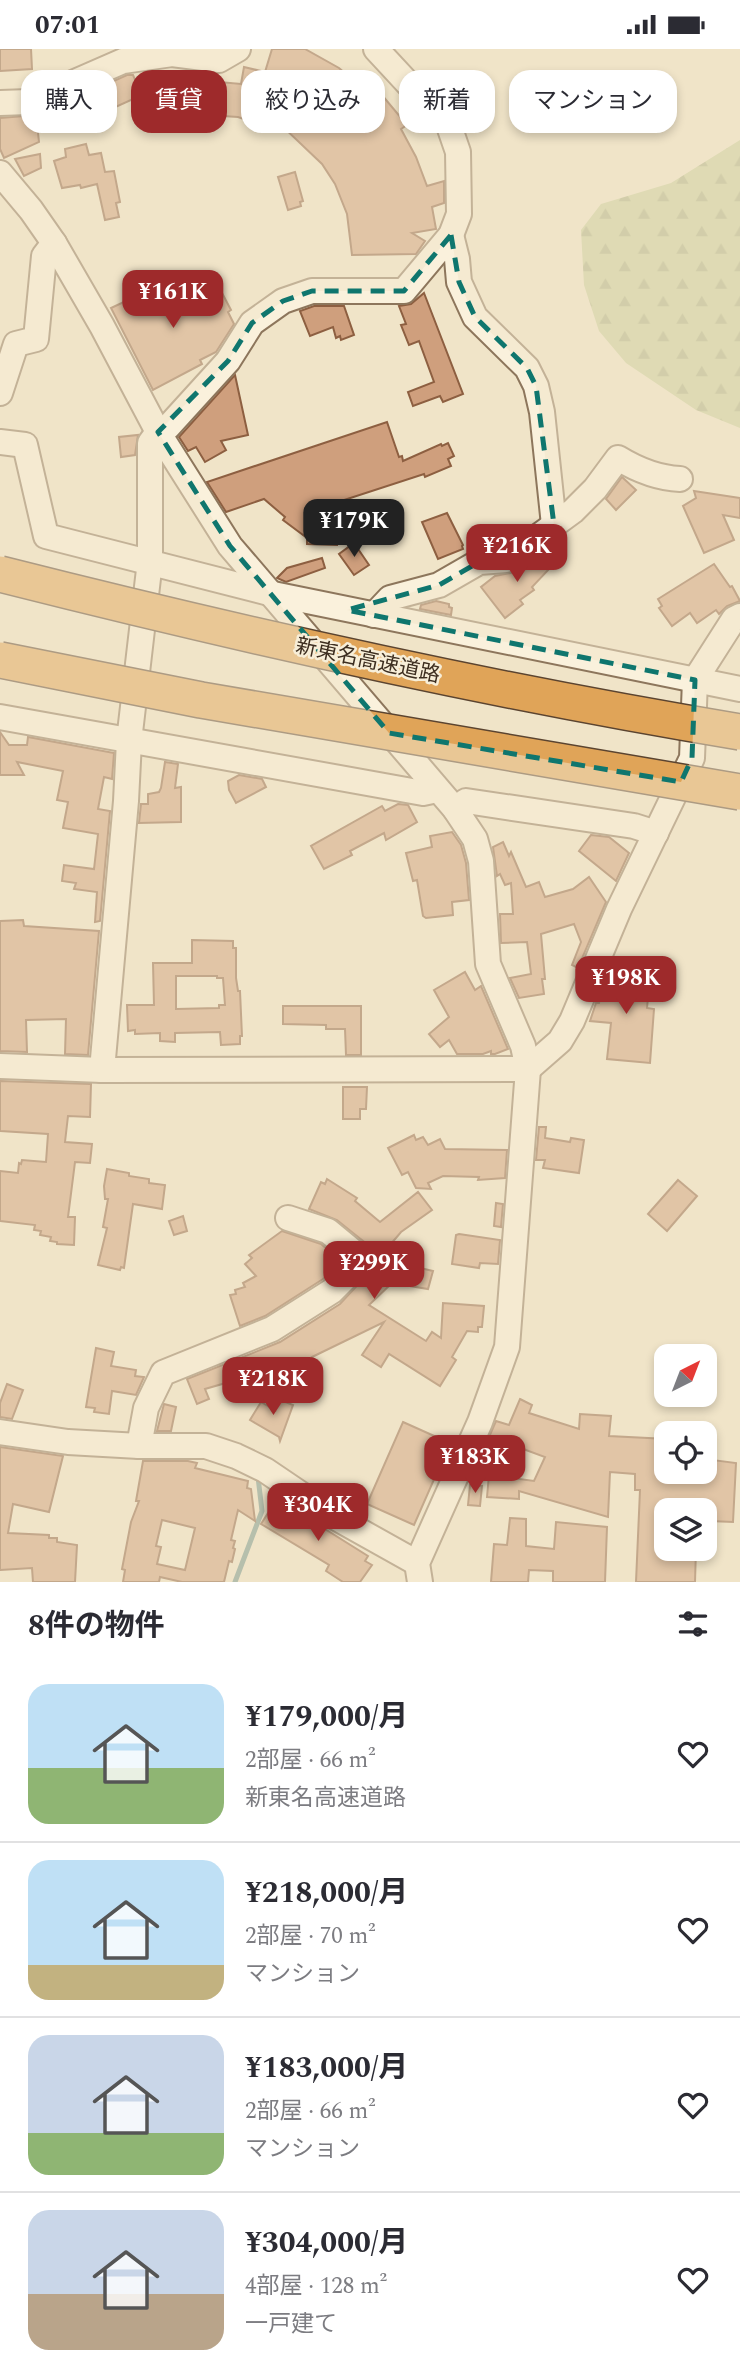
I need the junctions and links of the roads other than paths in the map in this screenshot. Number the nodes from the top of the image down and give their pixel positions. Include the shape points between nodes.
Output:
1 (238, 49) edge
2 (376, 49) edge
3 (0, 103) edge
4 (0, 173) edge
5 (451, 235) junction
6 (54, 243) junction
7 (0, 393) edge
8 (158, 432) junction
9 (0, 442) edge
10 (680, 479) dead end
11 (554, 526) junction
12 (150, 561) junction
13 (0, 574) edge
14 (273, 594) junction
15 (374, 615) junction
16 (740, 616) edge
17 (0, 660) edge
18 (695, 680) junction
19 (740, 689) edge
20 (0, 717) edge
21 (740, 733) edge
22 (129, 741) junction
23 (438, 790) junction
24 (740, 792) edge
25 (455, 809) junction
26 (656, 833) junction
27 (0, 1066) edge
28 (528, 1069) junction
29 (102, 1070) junction
30 (288, 1218) dead end
31 (0, 1433) edge
32 (139, 1446) junction
33 (419, 1572) edge

1 - 3 street via 219,60 172,54 123,61 29,102
2 - 5 street via 448,123 458,152 459,214
4 - 6 street
5 - 8 street via 404,291 312,291 283,300 252,323 228,361 168,427
5 - 11 street via 459,282 475,317 527,368 536,386
6 - 7 street via 44,255 36,339 16,344
6 - 8 street
8 - 12 street via 150,443
8 - 14 street via 230,546
9 - 12 street via 24,445 46,536
10 - 11 street via 666,478 618,458 595,489
11 - 15 street via 506,560 479,562 439,585 390,599
12 - 14 street
12 - 22 street
13 - 21 highway, 新東名高速道路, bridge via 403,670
14 - 15 street
14 - 23 street
15 - 18 street
16 - 18 street
17 - 24 highway, bridge via 201,700
18 - 19 street
18 - 26 street via 692,758
20 - 22 street
22 - 23 street via 423,793
22 - 29 street
23 - 25 street
25 - 26 street via 466,801
25 - 28 street via 475,839 481,861 488,964 523,1046
26 - 28 street via 572,1021 560,1041
27 - 29 street
28 - 29 street
28 - 33 street via 507,1346
30 - 32 street via 328,1231 363,1260 332,1290 272,1329 163,1373 146,1408
31 - 32 street
32 - 33 street via 206,1446 236,1456 265,1470

